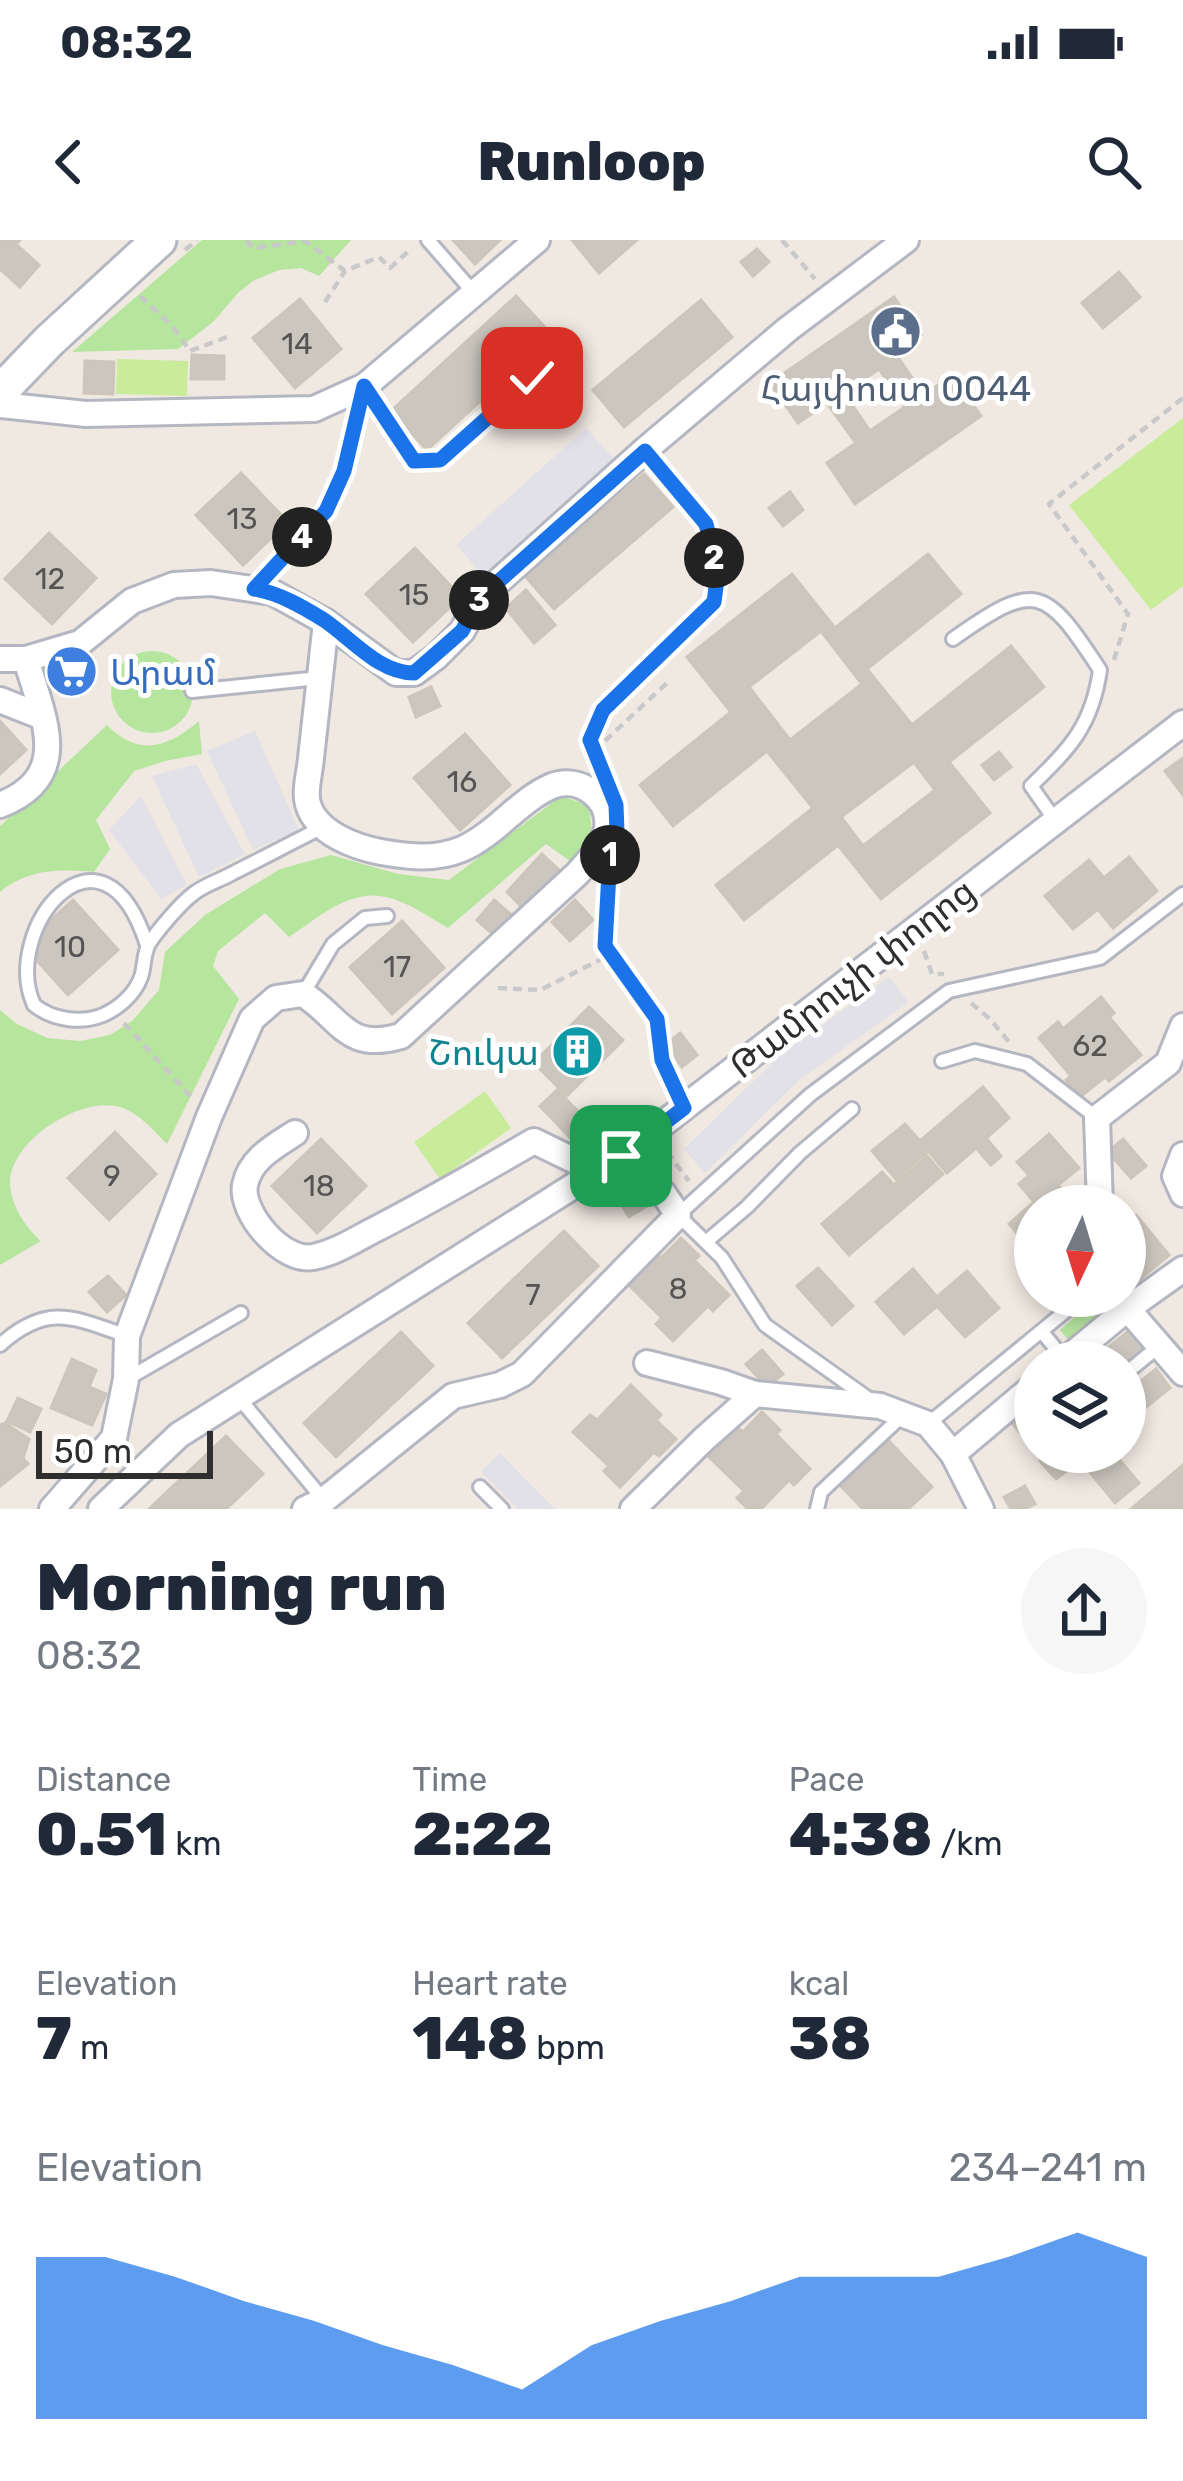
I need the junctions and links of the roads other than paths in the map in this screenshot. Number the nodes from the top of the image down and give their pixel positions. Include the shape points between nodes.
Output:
1 (159, 240) edge
2 (424, 240) edge
3 (537, 240) edge
4 (906, 240) edge
5 (474, 293) junction
6 (532, 378) dead end
7 (364, 386) junction
8 (0, 392) edge
9 (0, 405) edge
10 (254, 589) junction
11 (326, 622) junction
12 (953, 639) dead end
13 (13, 659) edge
14 (320, 678) junction
15 (192, 692) dead end
16 (0, 700) edge
17 (43, 717) junction
18 (1183, 723) edge
19 (0, 805) edge
20 (1055, 820) junction
21 (323, 827) junction
22 (46, 885) dead end
23 (1183, 894) edge
24 (387, 916) dead end
25 (147, 945) junction
26 (16, 992) dead end
27 (303, 994) junction
28 (1183, 1026) edge
29 (942, 1061) dead end
30 (852, 1109) dead end
31 (1096, 1118) junction
32 (295, 1132) dead end
33 (1183, 1155) edge
34 (598, 1172) junction
35 (1099, 1185) edge
36 (1183, 1194) edge
37 (670, 1204) junction
38 (707, 1241) junction
39 (1183, 1269) edge
40 (1146, 1289) edge
41 (241, 1313) dead end
42 (1060, 1317) edge
43 (1107, 1317) edge
44 (1135, 1317) edge
45 (1042, 1332) junction
46 (127, 1336) junction
47 (1049, 1341) edge
48 (1084, 1341) edge
49 (0, 1345) edge
50 (1159, 1346) junction
51 (1146, 1357) edge
52 (647, 1363) dead end
53 (1183, 1373) edge
54 (126, 1379) junction
55 (755, 1394) junction
56 (238, 1398) junction
57 (1014, 1402) edge
58 (891, 1411) junction
59 (928, 1424) junction
60 (952, 1454) junction
61 (480, 1487) dead end
62 (314, 1504) edge
63 (52, 1509) edge
64 (101, 1509) edge
65 (502, 1509) edge
66 (633, 1509) edge
67 (817, 1509) edge
68 (981, 1509) edge

1 - 8 main road
2 - 5 lane
3 - 5 street
4 - 11 street via 645,451 481,597 462,631 414,673 396,673
5 - 7 street
6 - 7 lane via 428,462 414,461
7 - 9 street via 314,409 86,415
7 - 10 lane via 326,511
10 - 11 street
10 - 13 street via 174,585 132,602 80,644
11 - 14 street
12 - 20 lane via 1026,597 1050,605 1100,670 1080,732 1030,786
13 - 17 street
14 - 15 lane
14 - 21 street via 307,800
16 - 17 street
17 - 19 street via 50,741 40,777
18 - 20 street, Թամրուչի փողոց
20 - 34 street, Թամրուչի փողոց
21 - 25 lane via 193,894
21 - 27 street via 371,850 442,856 568,783 601,801 607,827 577,874 401,1036 363,1040
22 - 25 lane via 100,886 125,903
23 - 37 lane via 1100,958 949,991 810,1094 700,1194
24 - 27 lane via 365,918 333,944
25 - 26 lane via 128,997 91,1020 41,1011
27 - 46 street via 276,998 252,1019
28 - 31 street via 1168,1063
29 - 31 lane via 975,1051 1028,1064
30 - 38 lane
31 - 35 street
32 - 34 street via 254,1163 246,1207 286,1253 307,1259 534,1141
33 - 36 street via 1175,1176
34 - 56 street, Թամրուչի փողոց
37 - 38 lane
37 - 62 street via 522,1374 453,1396
38 - 58 lane via 764,1325
39 - 40 street
41 - 54 lane
42 - 45 lane
43 - 48 street
44 - 50 street
45 - 47 lane
45 - 59 lane
46 - 49 lane via 61,1316 34,1320
46 - 54 street
50 - 51 lane
50 - 53 street
52 - 55 street
54 - 63 street via 114,1438
55 - 58 street
55 - 66 street
56 - 62 lane
56 - 64 street, Թամրուչի փողոց via 179,1436
57 - 60 street
58 - 59 street
58 - 67 lane via 821,1492
59 - 60 street
60 - 68 street
61 - 65 lane

